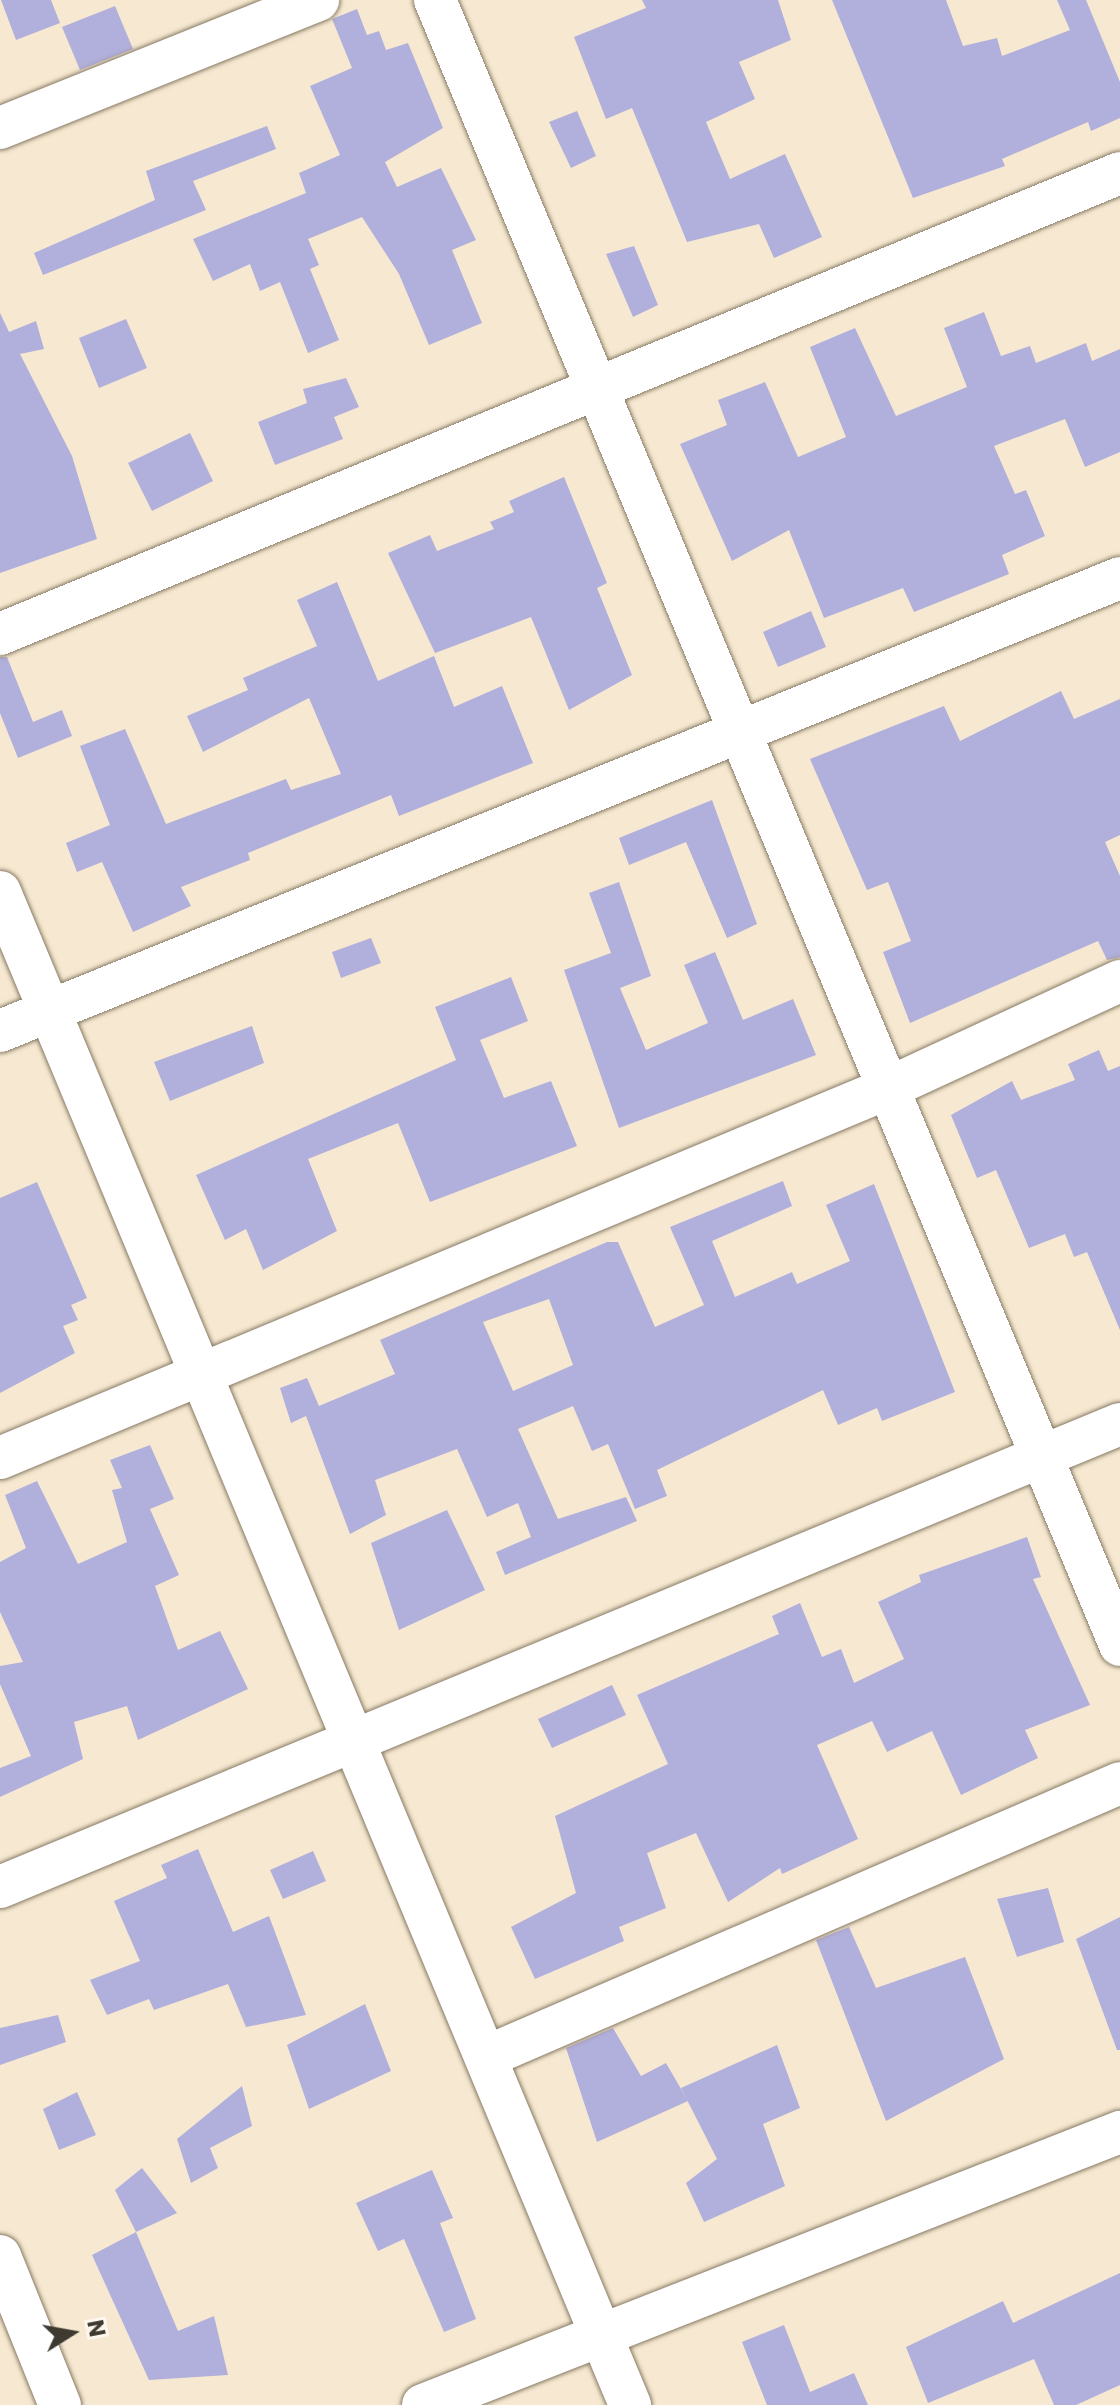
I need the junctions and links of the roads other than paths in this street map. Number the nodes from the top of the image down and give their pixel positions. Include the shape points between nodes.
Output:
1 (318, 0) edge
2 (435, 0) edge
3 (0, 128) edge
4 (1120, 173) edge
5 (598, 383) junction
6 (1120, 578) edge
7 (0, 634) edge
8 (736, 730) junction
9 (0, 892) edge
10 (1120, 981) edge
11 (49, 1010) junction
12 (0, 1031) edge
13 (886, 1089) junction
14 (200, 1374) junction
15 (1120, 1424) edge
16 (1038, 1457) junction
17 (0, 1458) edge
18 (1120, 1645) edge
19 (353, 1742) junction
20 (1120, 1783) edge
21 (0, 1887) edge
22 (488, 2056) junction
23 (1120, 2132) edge
24 (0, 2256) edge
25 (599, 2334) junction
26 (60, 2405) edge
27 (423, 2405) edge
28 (630, 2405) edge

1 - 3 street
2 - 5 street
4 - 5 street
5 - 7 street
5 - 8 street
6 - 8 street
8 - 11 street
8 - 13 street
9 - 11 street
10 - 13 street
11 - 12 street
11 - 14 street
13 - 14 street
13 - 16 street
14 - 17 street
14 - 19 street
15 - 16 street
16 - 18 street
16 - 19 street
19 - 21 street
19 - 22 street
20 - 22 street
22 - 25 street
23 - 25 street
24 - 26 street
25 - 27 street
25 - 28 street

